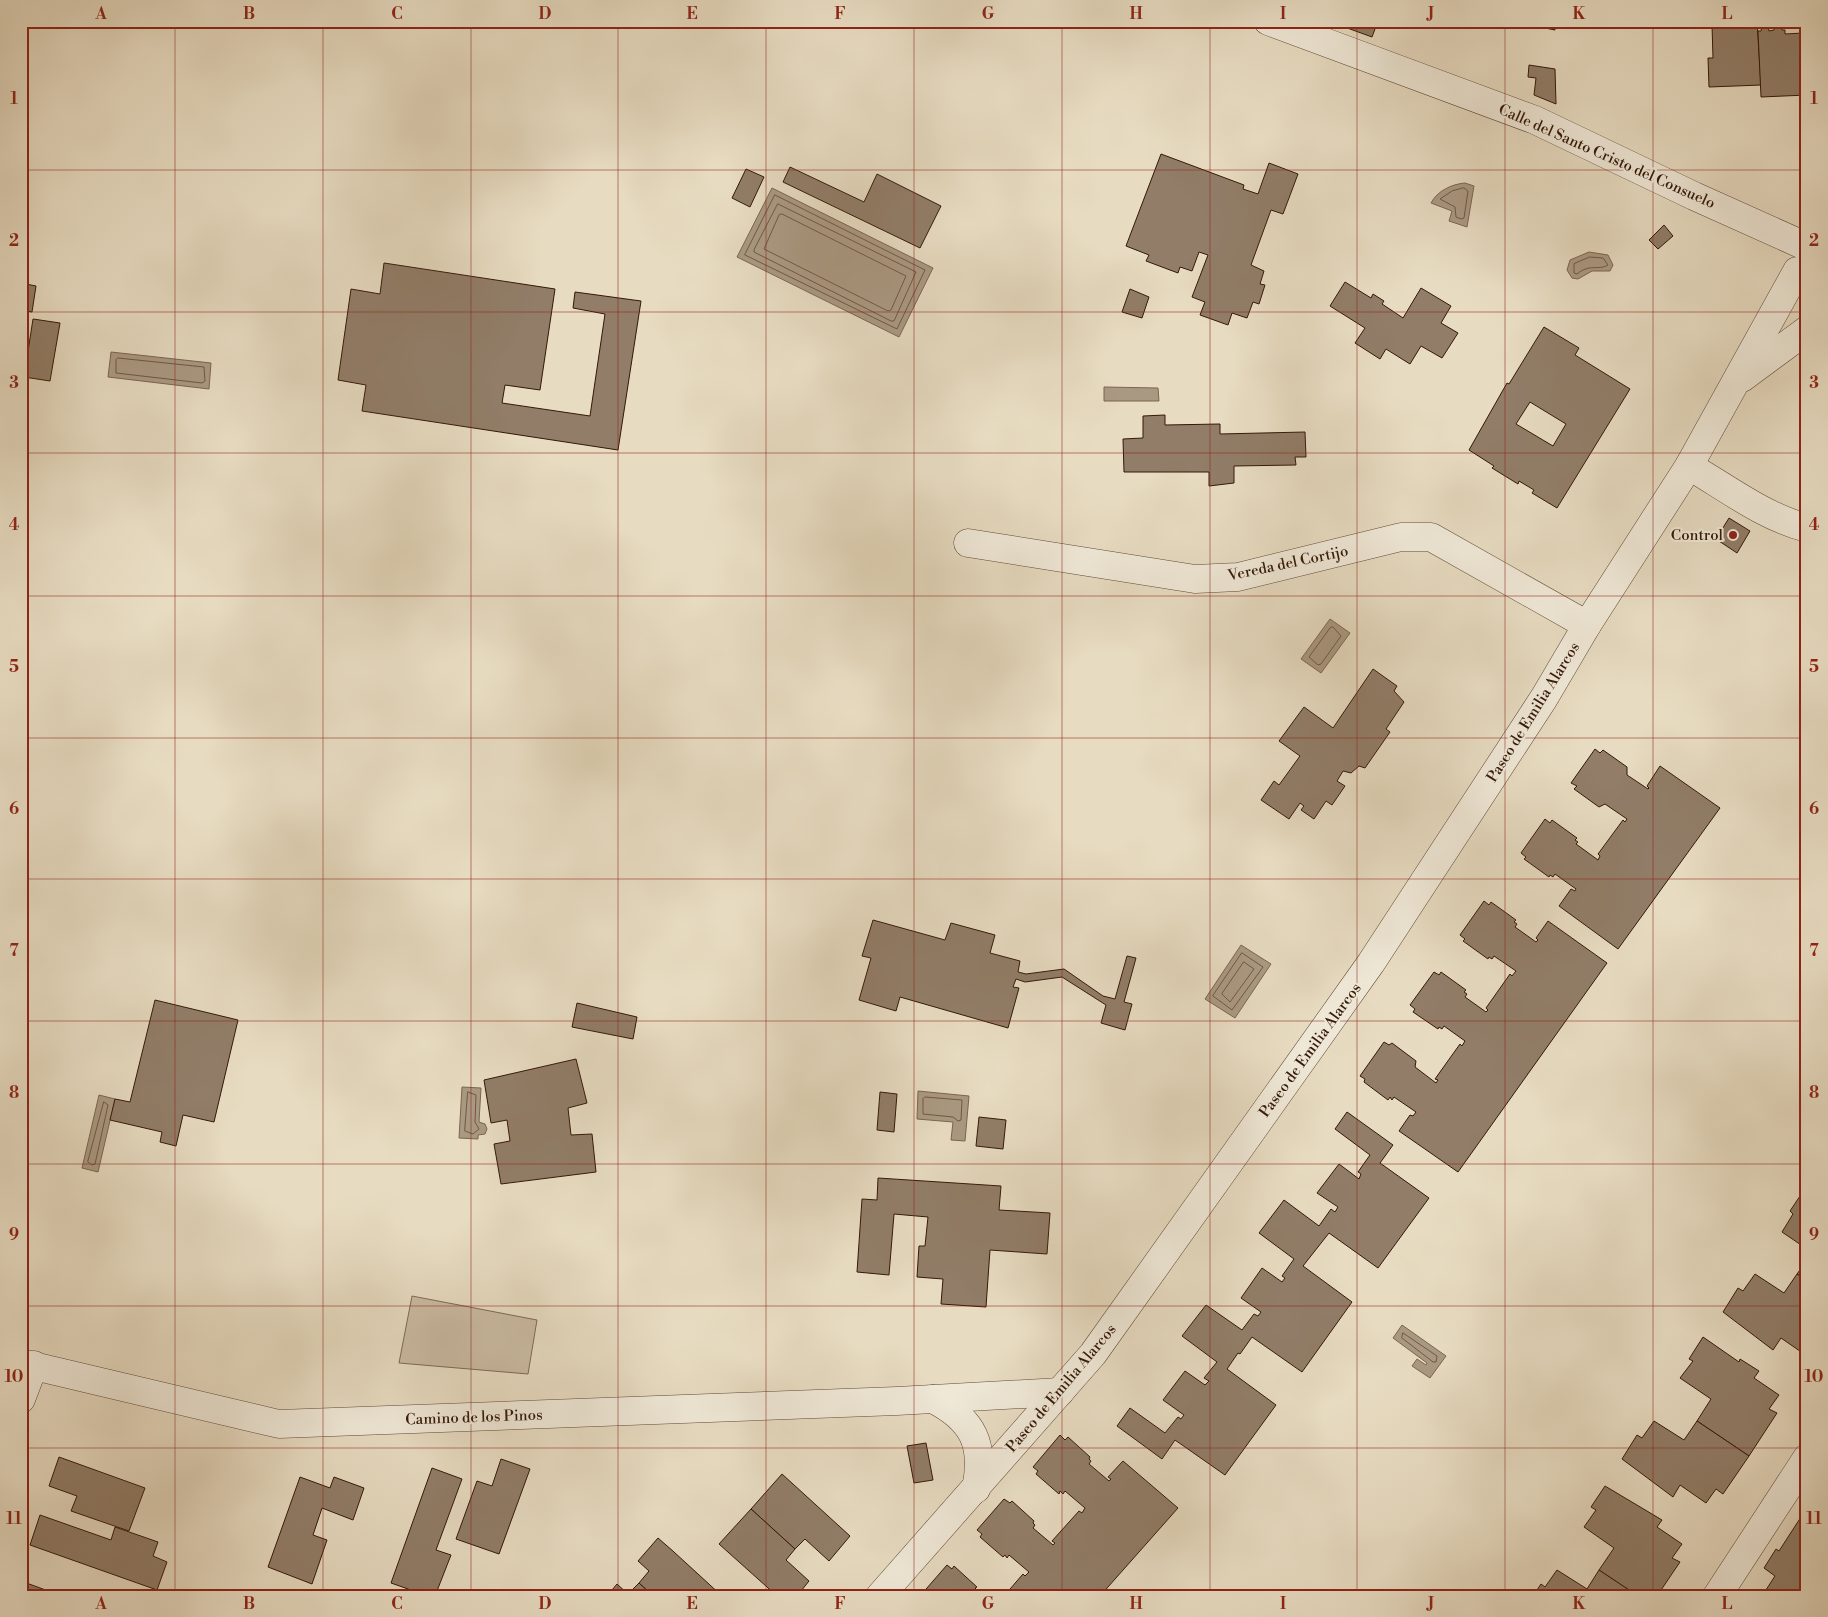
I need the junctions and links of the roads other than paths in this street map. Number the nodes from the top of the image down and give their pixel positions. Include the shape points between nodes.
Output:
1 (1268, 21) edge
2 (1805, 243) edge
3 (1802, 281) edge
4 (1807, 330) edge
5 (1734, 383) junction
6 (1689, 466) junction
7 (1807, 528) edge
8 (968, 543) dead end
9 (1587, 625) junction
10 (28, 1364) edge
11 (1060, 1392) junction
12 (21, 1399) edge
13 (933, 1399) junction
14 (1807, 1458) edge
15 (976, 1489) junction
16 (880, 1596) edge
17 (1717, 1596) edge

1 - 2 street, Calle del Santo Cristo del Consuelo via 1535,120 1694,196
2 - 3 street, Paseo de Emilia Alarcos via 1798,258
3 - 5 street, Paseo de Emilia Alarcos
4 - 5 street, Paseo de Emilia Alarcos
5 - 6 street, Paseo de Emilia Alarcos
6 - 7 street via 1786,523
6 - 9 street, Paseo de Emilia Alarcos
8 - 9 street, Vereda del Cortijo via 1195,579 1238,576 1401,537 1431,537
9 - 11 street, Paseo de Emilia Alarcos via 1544,698 1371,963 1093,1354
10 - 12 street
10 - 13 street, Camino de los Pinos via 279,1424
11 - 13 street, Camino de los Pinos
11 - 15 street, Paseo de Emilia Alarcos
13 - 15 street via 952,1409 968,1425 978,1445 980,1467
14 - 17 street
15 - 16 street, Paseo de Emilia Alarcos

